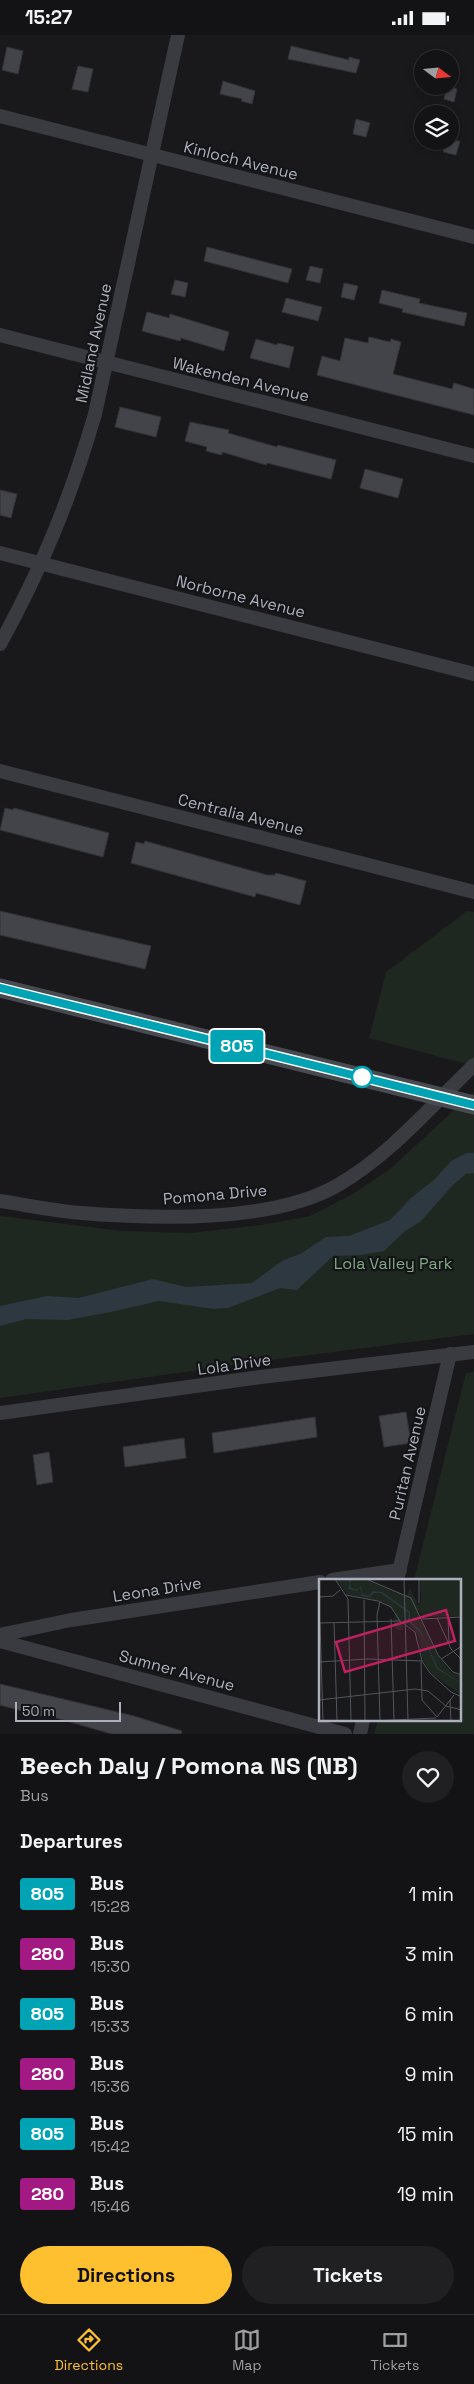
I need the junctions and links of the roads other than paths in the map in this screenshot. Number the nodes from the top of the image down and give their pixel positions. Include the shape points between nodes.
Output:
1 (178, 35) edge
2 (0, 116) edge
3 (151, 155) junction
4 (474, 237) edge
5 (0, 335) edge
6 (107, 363) junction
7 (474, 456) edge
8 (0, 553) edge
9 (41, 563) junction
10 (0, 643) edge
11 (474, 674) edge
12 (0, 771) edge
13 (474, 892) edge
14 (0, 988) edge
15 (474, 1065) edge
16 (441, 1096) junction
17 (474, 1105) edge
18 (0, 1201) edge
19 (474, 1352) edge
20 (450, 1354) junction
21 (0, 1413) edge
22 (398, 1575) edge
23 (345, 1579) edge
24 (319, 1582) edge
25 (0, 1635) edge
26 (0, 1641) edge
27 (363, 1721) edge
28 (345, 1734) edge
29 (360, 1734) edge

1 - 3 street, Midland Avenue
2 - 3 street, Kinloch Avenue
3 - 4 street, Kinloch Avenue
3 - 6 street, Midland Avenue
5 - 6 street, Wakenden Avenue
6 - 7 street, Wakenden Avenue
6 - 9 street, Midland Avenue via 82,461
8 - 9 street, Norborne Avenue
9 - 10 street, Midland Avenue
9 - 11 street, Norborne Avenue
12 - 13 street, Centralia Avenue
14 - 16 main road
15 - 16 street, Pomona Drive
16 - 17 main road
16 - 18 street, Pomona Drive via 370,1163 339,1185 321,1194 266,1209 169,1216 81,1213
19 - 20 street, Lola Drive
20 - 21 street, Lola Drive
20 - 22 street, Puritan Avenue
22 - 23 street
24 - 25 street, Leona Drive via 71,1620
26 - 28 street, Sumner Avenue
27 - 29 street

